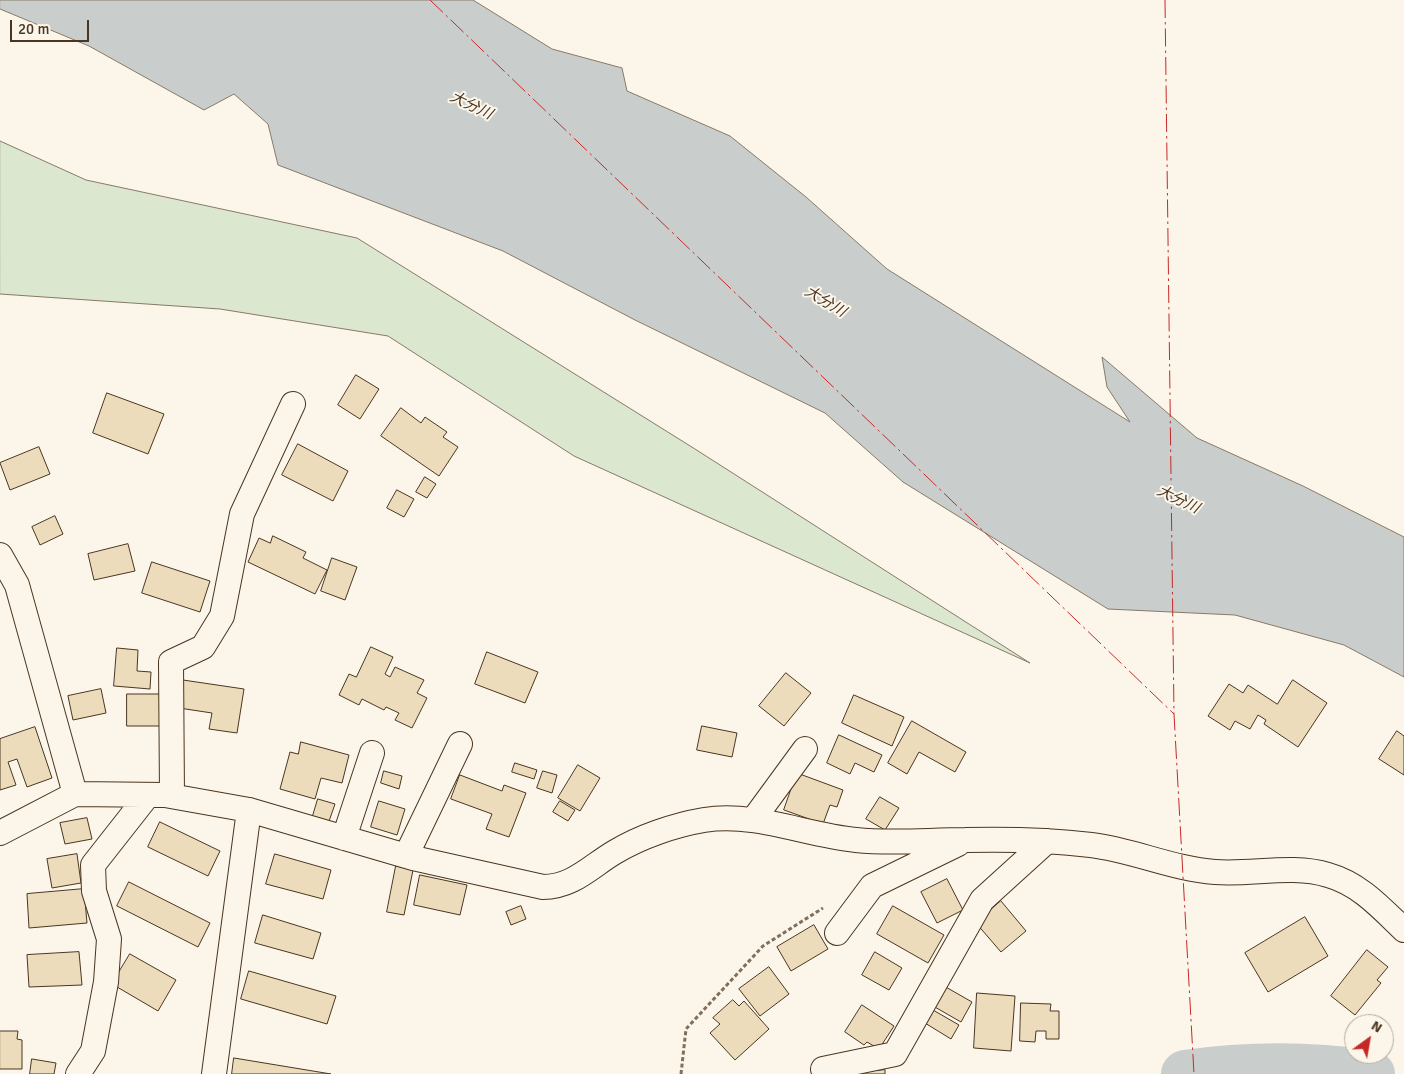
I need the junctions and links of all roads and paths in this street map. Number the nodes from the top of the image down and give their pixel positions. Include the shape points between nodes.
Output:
1 (293, 404) dead end
2 (0, 555) edge
3 (460, 744) dead end
4 (805, 749) dead end
5 (372, 753) dead end
6 (75, 794) junction
7 (160, 795) junction
8 (249, 810) junction
9 (753, 820) junction
10 (0, 833) edge
11 (344, 838) junction
12 (967, 840) junction
13 (1047, 841) junction
14 (406, 856) junction
15 (828, 906) dead end
16 (1404, 930) edge
17 (837, 932) dead end
18 (823, 1069) dead end
19 (78, 1074) edge
20 (214, 1074) edge
21 (681, 1074) edge

1 - 7 street via 242,514 222,616 203,647 171,662
2 - 6 street via 17,585
3 - 14 street
4 - 9 street
5 - 11 street
6 - 7 street
6 - 10 street
7 - 8 street
7 - 19 street via 93,865 94,891 109,939 106,982 94,1051
8 - 11 street
8 - 20 street
9 - 12 street via 856,840
9 - 14 street via 704,820 636,841 557,887 543,887
11 - 14 street
12 - 13 street
12 - 17 street via 872,886
13 - 16 street via 1127,851 1213,872 1308,871 1328,875 1363,892
13 - 18 street via 982,900 895,1054
15 - 21 path via 810,914 763,946 686,1029

